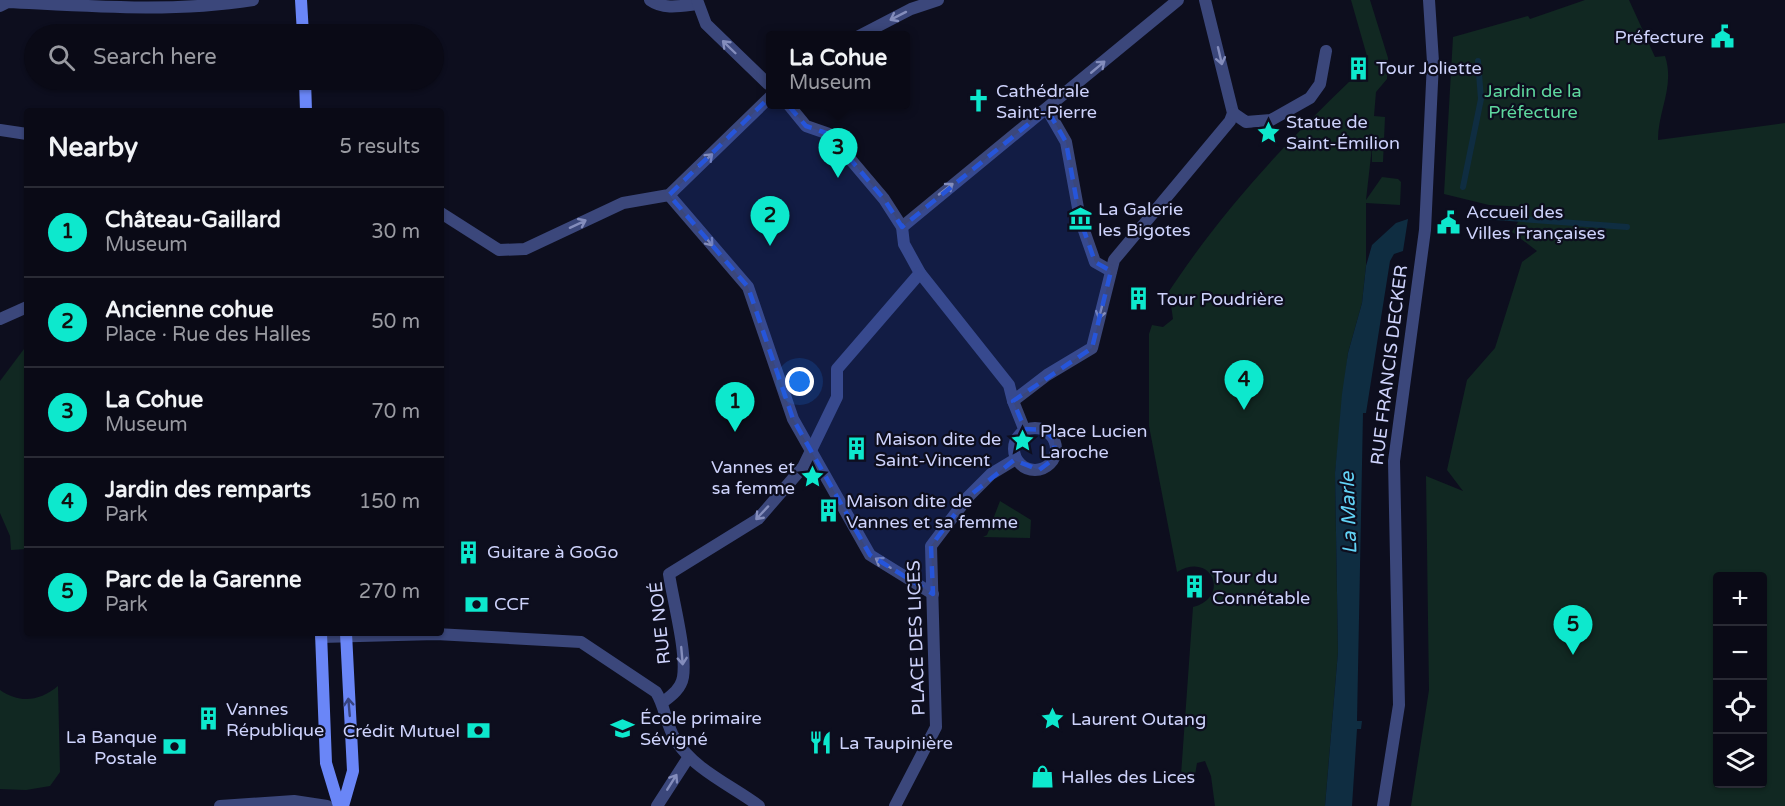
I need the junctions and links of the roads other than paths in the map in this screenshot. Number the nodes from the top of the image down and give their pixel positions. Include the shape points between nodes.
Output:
1 (253, 0) edge
2 (301, 0) edge
3 (650, 0) edge
4 (938, 0) edge
5 (1178, 0) edge
6 (1205, 0) edge
7 (1429, 0) edge
8 (697, 2) edge
9 (5, 3) edge
10 (302, 24) edge
11 (869, 31) edge
12 (1326, 51) dead end
13 (766, 80) edge
14 (305, 90) edge
15 (766, 102) edge
16 (306, 108) edge
17 (791, 109) edge
18 (1047, 109) junction
19 (1233, 113) junction
20 (0, 130) edge
21 (24, 134) edge
22 (669, 195) junction
23 (444, 215) edge
24 (902, 227) junction
25 (1111, 271) junction
26 (920, 273) junction
27 (24, 308) edge
28 (0, 318) edge
29 (1013, 401) junction
30 (1025, 430) junction
31 (810, 450) junction
32 (1016, 459) junction
33 (933, 594) junction
34 (444, 634) edge
35 (321, 636) edge
36 (346, 636) edge
37 (663, 702) junction
38 (688, 758) junction
39 (220, 806) edge
40 (327, 806) edge
41 (341, 806) edge
42 (657, 806) edge
43 (759, 806) edge
44 (895, 806) edge
45 (1383, 806) edge

1 - 9 street via 214,6
2 - 10 main road
3 - 8 street via 675,7
4 -> 11 street
18 -> 5 street
6 -> 19 street
7 - 45 street, RUE FRANCIS DECKER via 1433,62 1425,230 1394,461 1399,705
13 -> 8 street via 706,24
12 - 19 street via 1320,84 1310,98 1270,120 1246,122
14 - 16 main road
22 -> 15 street
17 - 24 street via 806,126 829,134 884,199
24 -> 18 street
18 - 25 street via 1066,142 1080,219 1095,262
19 - 25 street via 1114,260
20 - 21 street
23 -> 22 street via 499,250 525,249 623,203
22 -> 31 street via 748,287 794,422
24 - 26 street via 904,244
25 -> 29 street via 1092,348
26 - 29 street via 1009,385
26 - 31 street via 837,369 837,397
27 - 28 street
29 - 30 street
30 - 32 street via 1014,446
30 - 32 street via 1038,428 1050,434 1057,452 1051,464 1039,470 1026,468
33 -> 31 street via 870,555
31 -> 37 street, RUE NOÉ via 803,467 758,519 669,574 683,678 677,691
32 - 33 street, PLACE DES LICES via 991,474 968,496 931,546
33 - 44 street, PLACE DES LICES via 936,727
34 - 37 street via 581,642 648,685
35 - 41 main road via 326,763
41 -> 36 main road via 353,771
37 - 38 street via 673,736
42 -> 38 street
38 - 43 street
39 - 40 street via 294,801

